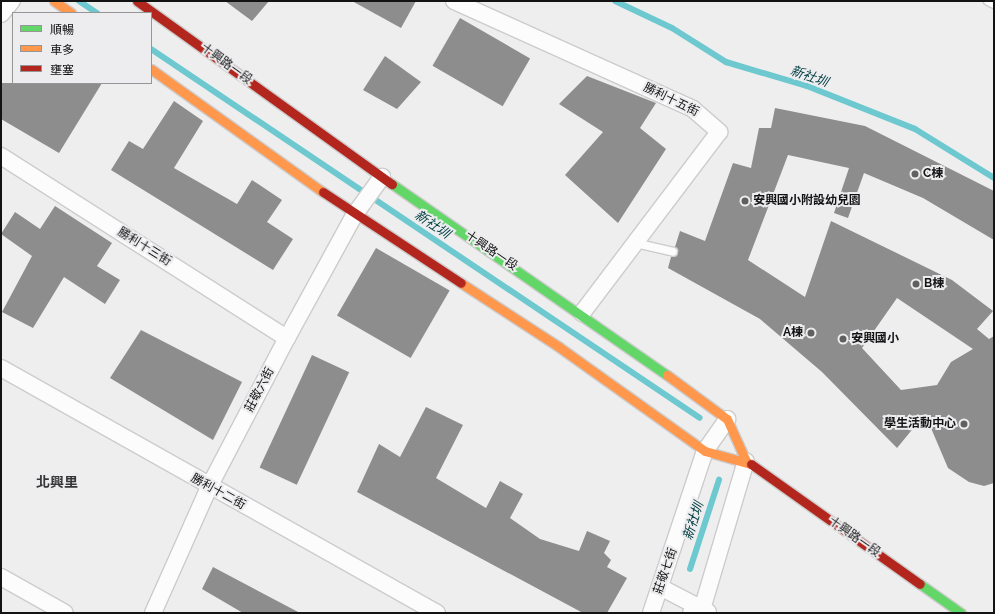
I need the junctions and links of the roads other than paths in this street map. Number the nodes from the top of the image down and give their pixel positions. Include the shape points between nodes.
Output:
1 (12, 1) edge
2 (54, 1) edge
3 (137, 1) edge
4 (454, 1) edge
5 (988, 1) edge
6 (994, 4) edge
7 (70, 12) edge
8 (1, 14) edge
9 (152, 70) edge
10 (1, 156) edge
11 (382, 177) junction
12 (355, 214) junction
13 (635, 243) junction
14 (673, 252) dead end
15 (582, 313) junction
16 (287, 338) junction
17 (1, 368) edge
18 (727, 419) junction
19 (705, 451) junction
20 (746, 461) junction
21 (209, 487) junction
22 (1, 577) edge
23 (660, 587) junction
24 (701, 611) edge
25 (65, 613) edge
26 (153, 613) edge
27 (437, 613) edge
28 (651, 613) edge
29 (961, 613) edge

1 - 8 street
2 - 7 street
3 - 11 street, 十興路一段
4 - 13 street, 勝利十五街 via 693,109 719,132
5 - 6 lane
9 - 12 street, 十興路一段
10 - 16 street, 勝利十三街
11 - 12 street, 莊敬六街
11 - 15 street, 十興路一段
12 - 16 street, 莊敬六街
12 - 19 street, 十興路一段 via 559,347
13 - 14 lane
13 - 15 street, 勝利十五街
15 - 18 street, 十興路一段
16 - 21 street, 莊敬六街
17 - 21 street, 勝利十二街
18 - 19 street, 莊敬七街
18 - 20 street, 十興路一段
19 - 20 street, 十興路一段
19 - 23 street, 莊敬七街
20 - 24 street
20 - 29 street, 十興路一段
21 - 26 street, 莊敬六街
21 - 27 street, 勝利十二街
22 - 25 street
23 - 24 street
23 - 28 street, 莊敬七街

